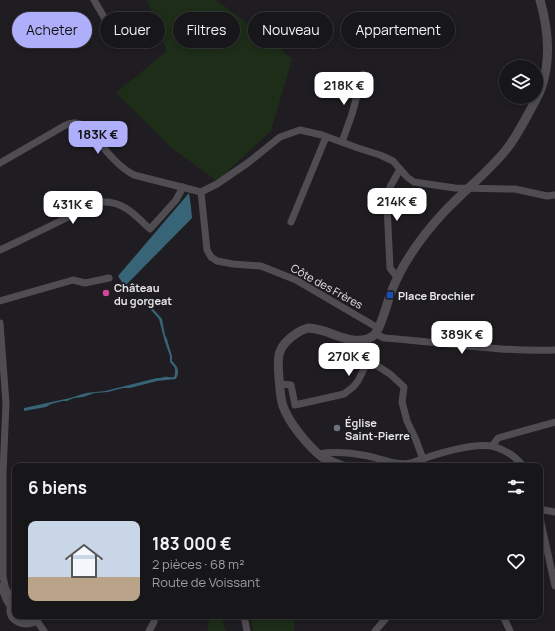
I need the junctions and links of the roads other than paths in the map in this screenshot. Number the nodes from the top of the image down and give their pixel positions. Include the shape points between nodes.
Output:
1 (94, 0) edge
2 (540, 0) edge
3 (101, 12) edge
4 (363, 74) dead end
5 (326, 137) junction
6 (342, 142) junction
7 (0, 163) edge
8 (400, 169) junction
9 (183, 187) junction
10 (470, 188) junction
11 (201, 192) junction
12 (555, 195) edge
13 (291, 222) dead end
14 (0, 250) edge
15 (397, 277) junction
16 (109, 278) dead end
17 (0, 302) edge
18 (0, 323) edge
19 (376, 332) junction
20 (1, 336) edge
21 (362, 341) junction
22 (555, 350) edge
23 (364, 369) dead end
24 (280, 384) junction
25 (555, 422) edge
26 (492, 446) junction
27 (319, 454) junction
28 (423, 459) junction
29 (336, 463) edge
30 (394, 463) edge
31 (411, 463) edge
32 (520, 463) edge
33 (543, 510) edge
34 (555, 512) edge
35 (543, 532) edge
36 (555, 586) edge
37 (9, 608) edge
38 (38, 619) edge
39 (154, 619) edge
40 (245, 619) edge
41 (385, 619) edge
42 (504, 619) edge
43 (21, 630) edge
44 (44, 631) edge
45 (149, 631) edge
46 (247, 631) edge
47 (375, 631) edge
48 (510, 631) edge

1 - 3 street
2 - 10 main road via 548,48 541,89 509,146
4 - 6 street
5 - 6 street
5 - 11 street via 300,130 280,137 249,162
5 - 13 street
6 - 8 street via 393,161
7 - 9 street via 64,126 78,122 84,125 128,172
8 - 10 street via 414,182
8 - 15 street via 390,187 387,206 390,268
9 - 11 street
9 - 14 street via 176,200 150,230 123,206 109,202 94,203
10 - 12 street via 515,189 547,196
10 - 15 main road via 422,237
11 - 19 street, Côte des Frères via 207,250 211,257 233,264 261,266 296,280
15 - 19 main road
16 - 17 street via 85,283 73,280
18 - 20 street
19 - 21 main road
19 - 22 street, Côte des Frères via 384,338 496,348
20 - 37 street via 6,403 2,583 3,595
21 - 24 main road via 310,328 297,333 279,351
21 - 28 street via 368,360 404,387 402,402
23 - 24 street via 358,381 344,394 295,405 291,385
24 - 27 main road via 281,397 288,415 301,436
25 - 26 street via 498,438
26 - 28 street via 472,446
26 - 32 street via 510,454
27 - 29 main road
27 - 30 street via 341,452
28 - 31 street
33 - 34 street
35 - 36 street
37 - 43 main road via 12,624
38 - 43 main road via 31,628
38 - 44 street
39 - 45 street
40 - 46 street
41 - 47 street
42 - 48 street

